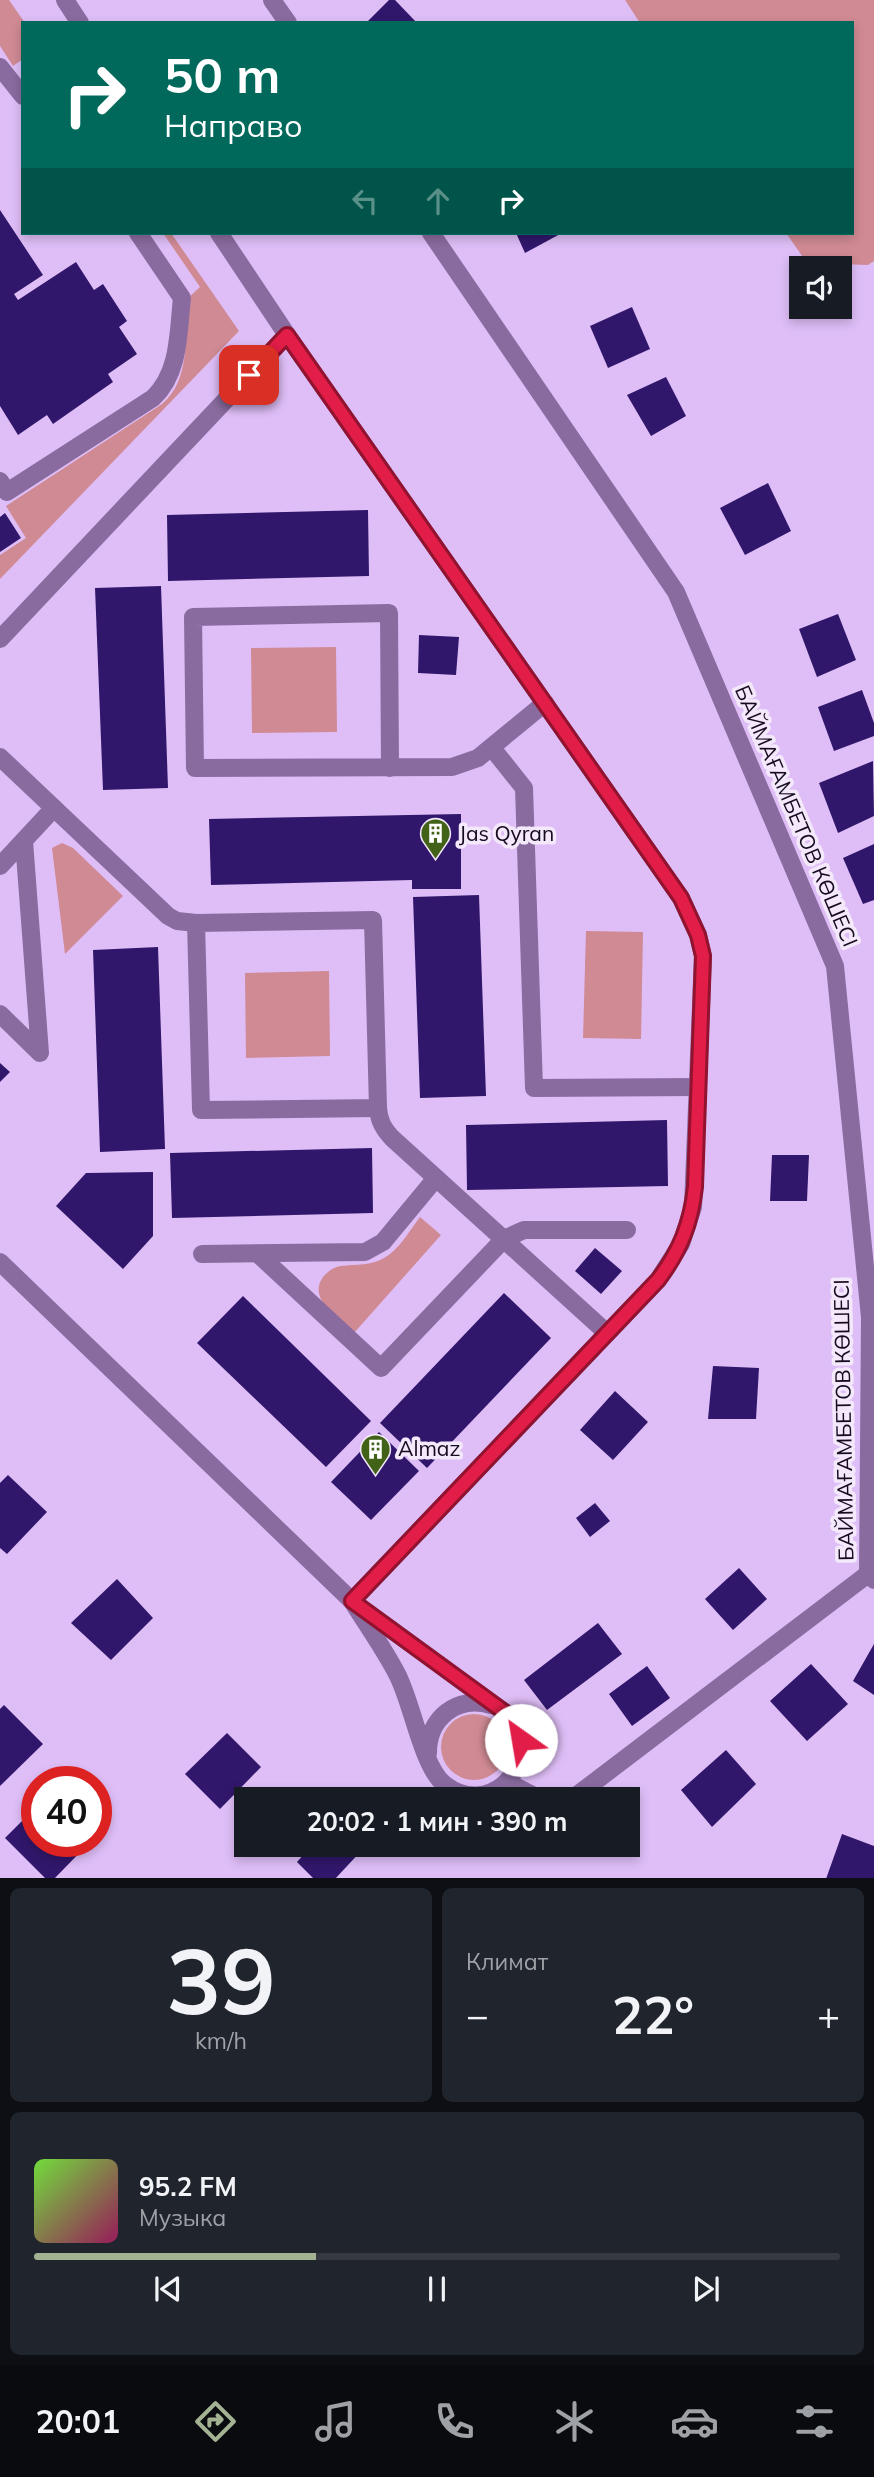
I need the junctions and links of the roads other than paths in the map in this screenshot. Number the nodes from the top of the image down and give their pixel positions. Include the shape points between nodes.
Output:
1 (272, 0) edge
2 (287, 21) edge
3 (0, 67) edge
4 (21, 93) edge
5 (139, 235) edge
6 (220, 235) edge
7 (432, 235) edge
8 (287, 335) junction
9 (0, 481) edge
10 (0, 639) edge
11 (545, 703) junction
12 (492, 748) junction
13 (0, 757) edge
14 (390, 768) junction
15 (54, 808) junction
16 (24, 841) junction
17 (0, 866) edge
18 (196, 923) junction
19 (0, 1014) edge
20 (698, 1087) junction
21 (378, 1108) junction
22 (436, 1178) junction
23 (627, 1230) dead end
24 (504, 1239) junction
25 (202, 1254) dead end
26 (258, 1254) junction
27 (0, 1262) edge
28 (607, 1333) junction
29 (871, 1577) edge
30 (352, 1601) junction
31 (494, 1706) junction
32 (432, 1768) junction
33 (507, 1782) junction
34 (515, 1787) edge
35 (591, 1787) edge

1 - 2 street
3 - 4 street
5 - 9 street via 182,298 167,382 153,398 7,492
6 - 8 street
7 - 29 street, БАЙМАҒАМБЕТОВ КӨШЕСІ via 676,592 835,966 870,1317
8 - 10 street
8 - 11 street
11 - 12 street
11 - 20 street via 681,898 698,935 703,956
12 - 14 street via 452,767
12 - 20 street via 524,788 534,1088
13 - 15 street
14 - 14 street via 195,768 193,617 389,613
15 - 16 street
15 - 18 street via 168,916
16 - 17 street
16 - 19 street via 40,1052
18 - 21 street via 201,1110
18 - 21 street via 373,920
20 - 28 street via 695,1187 688,1228 658,1280
21 - 22 street via 383,1128
22 - 24 street
22 - 26 street via 383,1242 365,1252
23 - 24 street via 524,1230
24 - 26 street via 381,1368
24 - 28 street
25 - 26 street
27 - 30 street
28 - 30 street
29 - 35 street
30 - 31 street
30 - 32 street via 397,1674
31 - 32 street via 465,1702 439,1718 430,1733
31 - 33 street via 507,1714 521,1740 516,1770
32 - 33 street via 457,1792 475,1796
33 - 34 street

